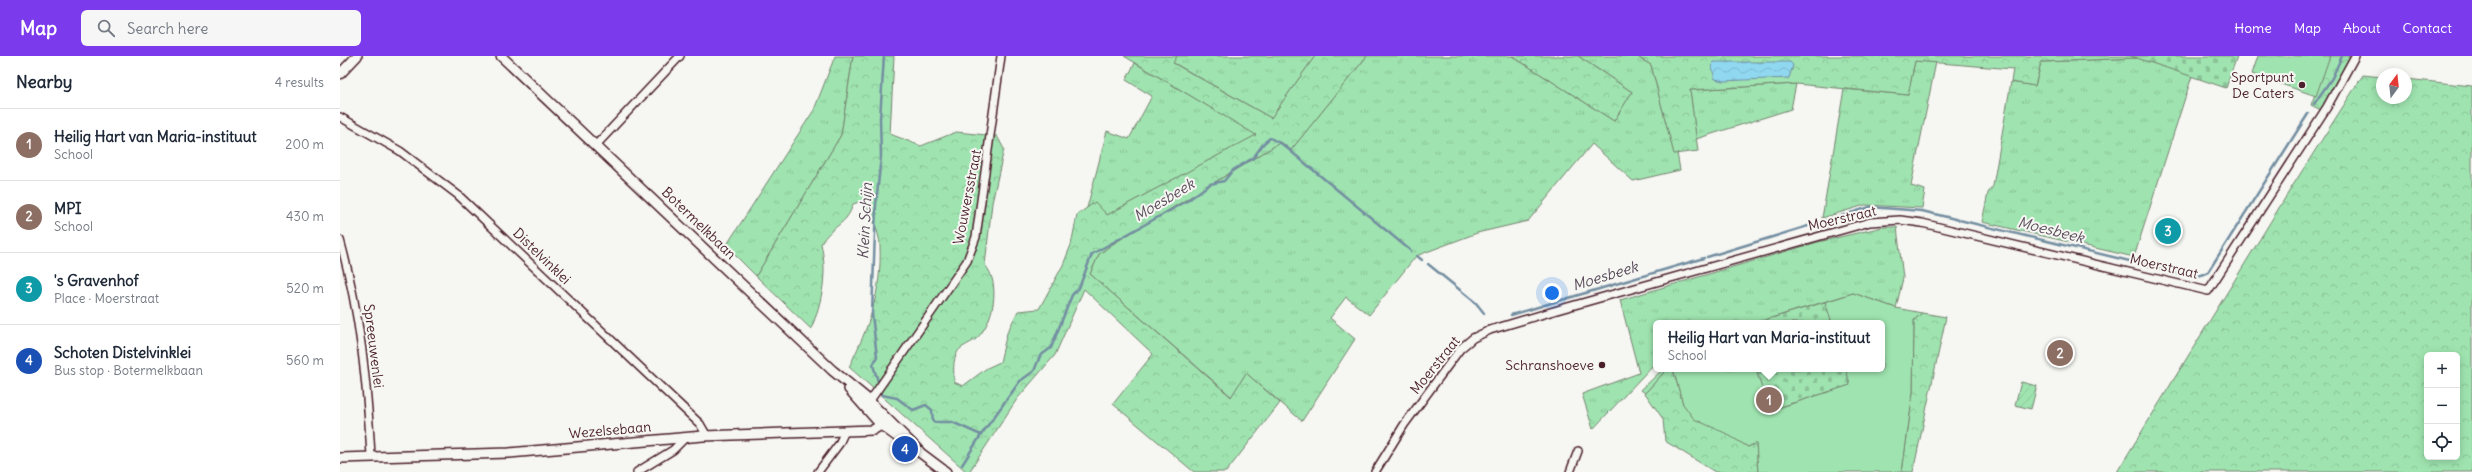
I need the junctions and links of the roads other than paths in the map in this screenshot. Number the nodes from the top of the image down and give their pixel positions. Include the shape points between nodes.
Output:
1 (357, 56) edge
2 (501, 56) edge
3 (508, 56) edge
4 (680, 56) edge
5 (1001, 56) edge
6 (2355, 56) edge
7 (340, 74) edge
8 (547, 97) junction
9 (340, 117) edge
10 (597, 144) junction
11 (340, 240) edge
12 (868, 404) junction
13 (881, 424) junction
14 (845, 431) junction
15 (707, 436) junction
16 (686, 438) junction
17 (918, 451) junction
18 (1578, 451) dead end
19 (371, 456) junction
20 (340, 458) edge
21 (637, 472) edge
22 (818, 472) edge
23 (946, 472) edge
24 (1375, 472) edge
25 (1570, 472) edge

1 - 7 main road
2 - 8 main road, Botermelkbaan
3 - 8 main road, Botermelkbaan
4 - 10 street
5 - 12 street, Wouwersstraat via 976,237 967,261
6 - 24 street, Moerstraat via 2327,107 2208,290 1922,223 1900,220 1870,222 1557,310 1490,330 1473,338 1460,349 1404,425
8 - 10 main road, Botermelkbaan
9 - 15 street, Distelvinklei via 400,151 475,210 700,424
10 - 12 main road, Botermelkbaan
11 - 19 street, Spreeuwenlei via 360,323 367,381
12 - 13 main road, Botermelkbaan
12 - 17 main road, Botermelkbaan
13 - 14 main road, Wezelsebaan via 873,430
13 - 17 main road, Botermelkbaan
14 - 15 main road, Wezelsebaan
14 - 22 street via 839,444
15 - 16 main road, Wezelsebaan
16 - 19 main road, Wezelsebaan via 510,453
16 - 21 street via 673,450
17 - 23 main road, Botermelkbaan
18 - 25 street
19 - 20 main road, Wezelsebaan

